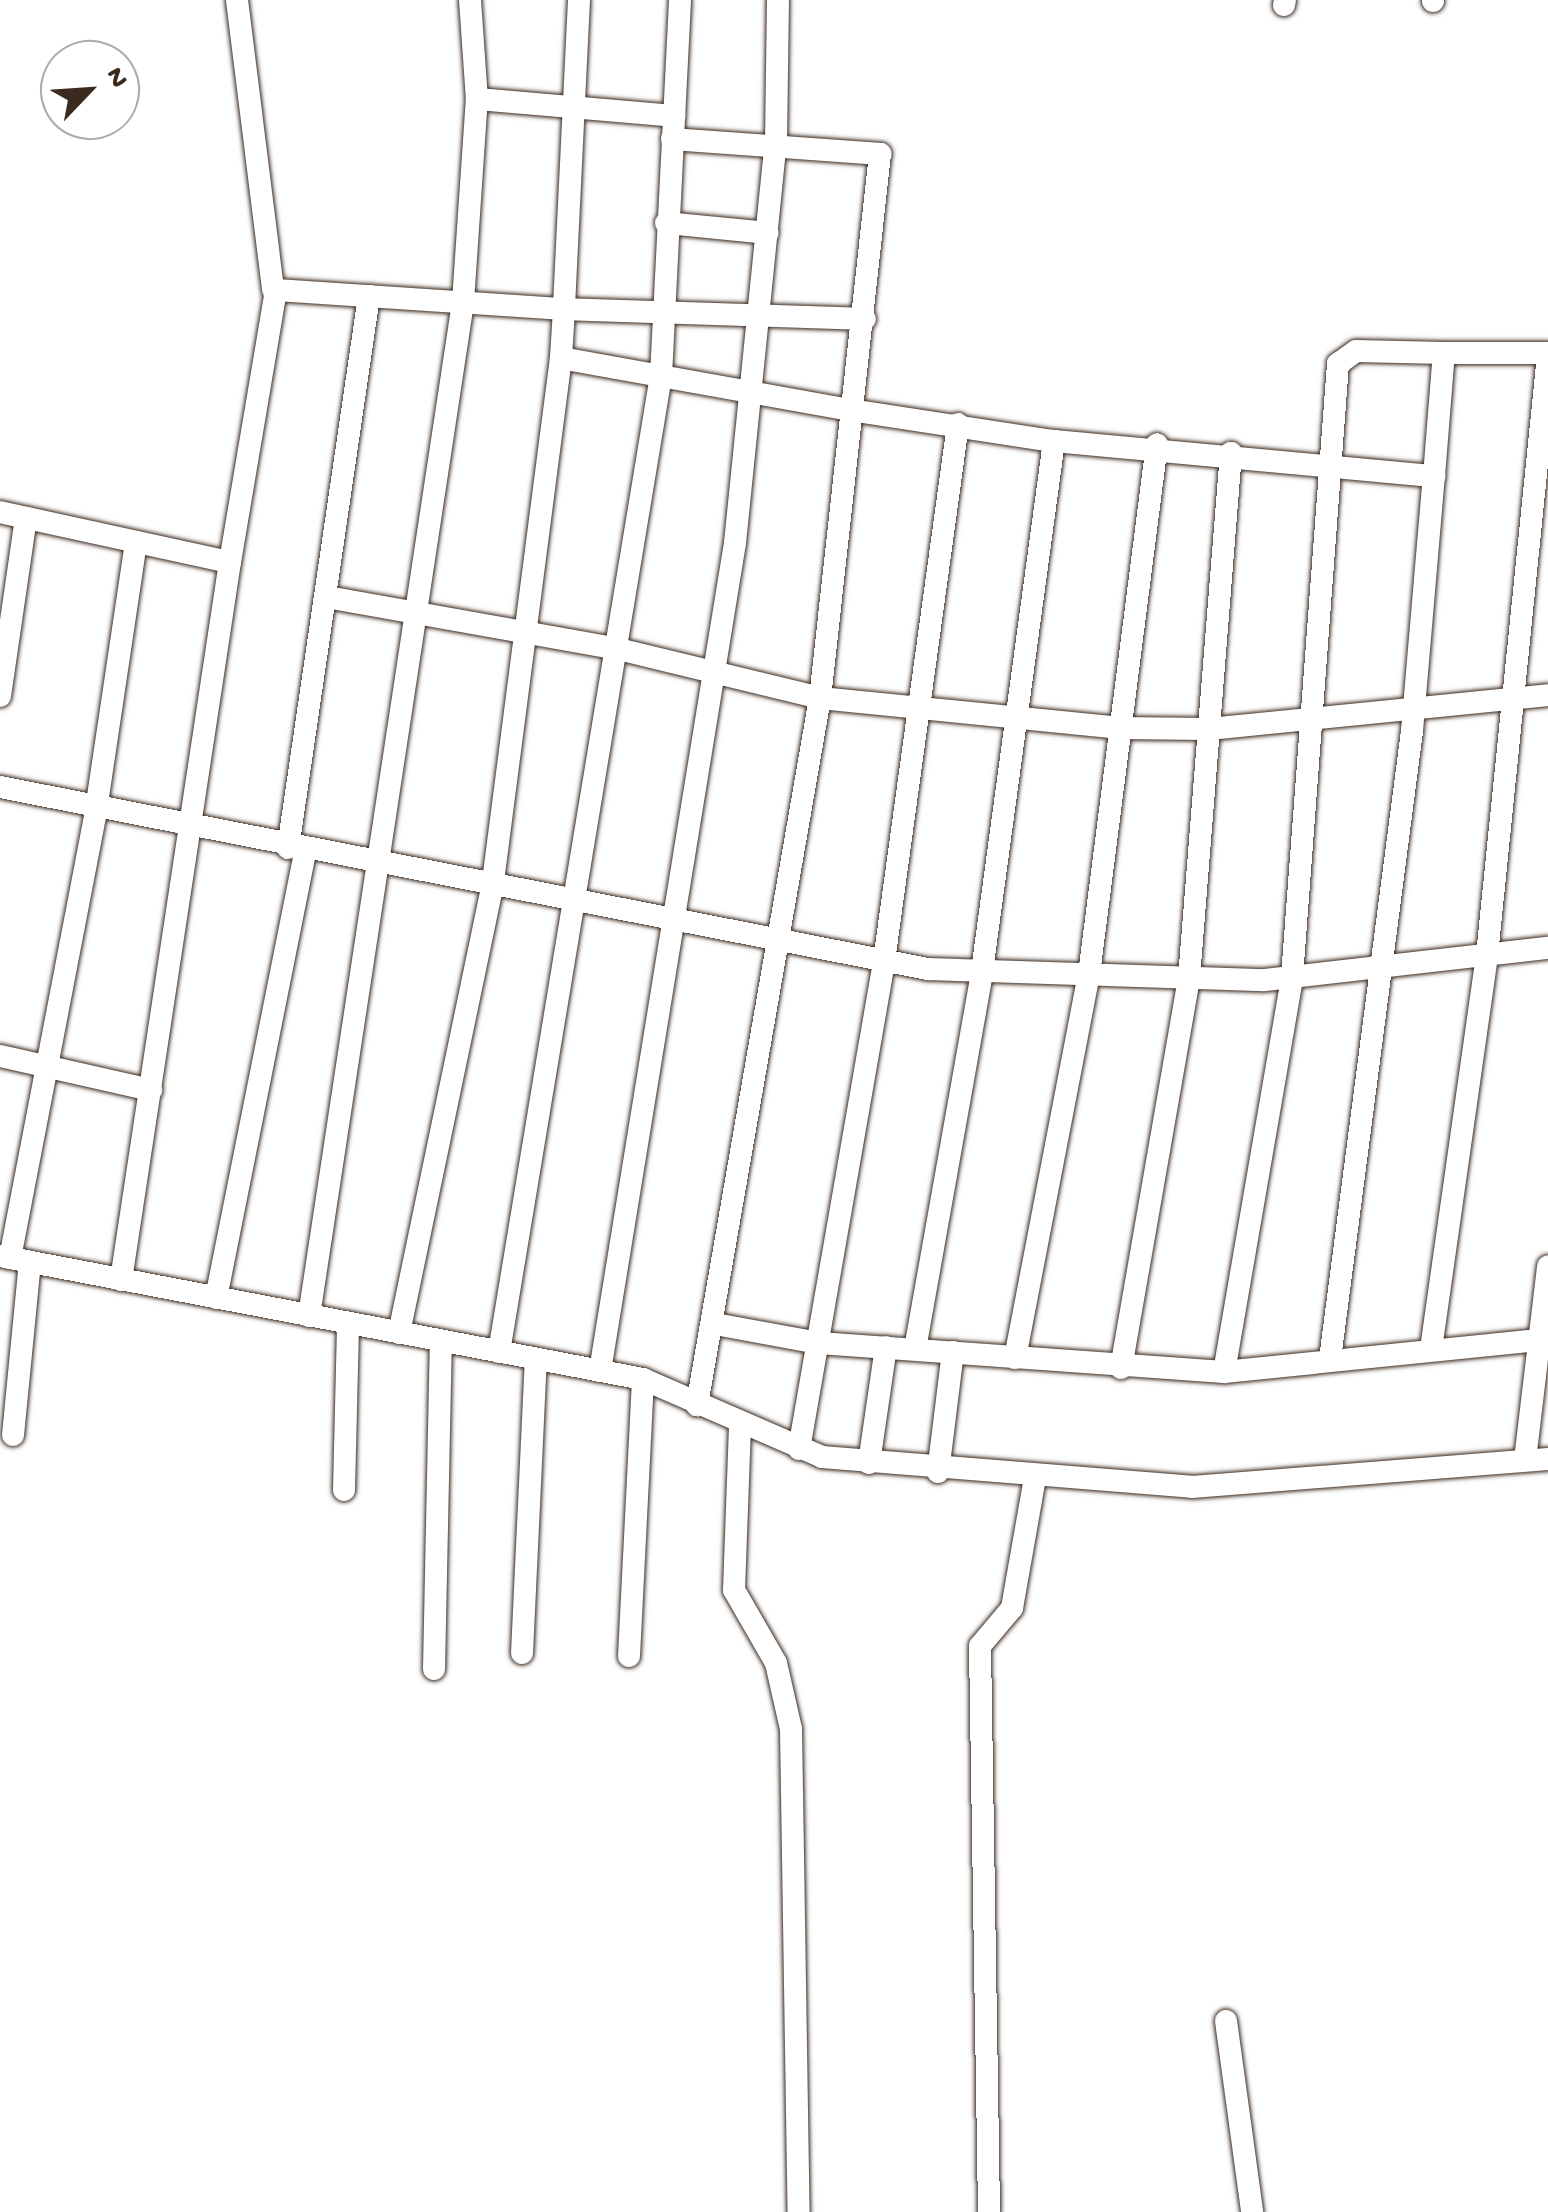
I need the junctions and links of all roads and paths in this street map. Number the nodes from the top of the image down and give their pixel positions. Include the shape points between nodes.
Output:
1 (237, 0) edge
2 (470, 0) edge
3 (579, 0) edge
4 (680, 0) edge
5 (778, 0) edge
6 (477, 99) junction
7 (573, 104) junction
8 (673, 127) junction
9 (776, 142) junction
10 (666, 223) junction
11 (768, 233) junction
12 (272, 290) junction
13 (369, 296) junction
14 (463, 302) junction
15 (564, 309) junction
16 (662, 310) junction
17 (760, 314) junction
18 (865, 319) junction
19 (1444, 353) junction
20 (1548, 354) edge
21 (560, 358) junction
22 (661, 376) junction
23 (753, 392) junction
24 (857, 412) junction
25 (958, 424) junction
26 (1054, 441) junction
27 (1158, 444) junction
28 (1230, 454) junction
29 (1327, 464) junction
30 (1434, 476) junction
31 (0, 512) edge
32 (26, 518) junction
33 (136, 542) junction
34 (230, 562) junction
35 (326, 597) junction
36 (417, 618) junction
37 (522, 633) junction
38 (618, 649) junction
39 (716, 674) junction
40 (0, 696) edge
41 (1548, 696) edge
42 (820, 698) junction
43 (1512, 698) junction
44 (918, 708) junction
45 (1414, 710) junction
46 (1020, 718) junction
47 (1310, 719) junction
48 (1118, 728) junction
49 (1208, 729) junction
50 (0, 787) edge
51 (96, 810) junction
52 (192, 830) junction
53 (296, 850) junction
54 (374, 866) junction
55 (492, 889) junction
56 (572, 905) junction
57 (678, 924) junction
58 (783, 943) junction
59 (1548, 948) edge
60 (1486, 955) junction
61 (884, 961) junction
62 (1382, 967) junction
63 (982, 971) junction
64 (1088, 974) junction
65 (1190, 978) junction
66 (1292, 978) junction
67 (0, 1056) edge
68 (42, 1062) junction
69 (151, 1090) junction
70 (13, 1259) edge
71 (1548, 1266) edge
72 (121, 1280) junction
73 (216, 1298) junction
74 (309, 1316) junction
75 (348, 1323) junction
76 (716, 1324) junction
77 (399, 1333) junction
78 (1543, 1339) edge
79 (441, 1341) junction
80 (819, 1343) junction
81 (886, 1348) junction
82 (915, 1349) junction
83 (1431, 1349) junction
84 (499, 1352) junction
85 (953, 1352) junction
86 (1015, 1358) junction
87 (536, 1359) junction
88 (1330, 1360) junction
89 (1121, 1368) junction
90 (600, 1371) junction
91 (1224, 1372) junction
92 (643, 1379) junction
93 (697, 1405) junction
94 (740, 1426) junction
95 (13, 1435) dead end
96 (799, 1448) junction
97 (1536, 1459) edge
98 (870, 1463) junction
99 (938, 1472) junction
100 (1035, 1478) junction
101 (344, 1490) dead end
102 (522, 1653) dead end
103 (629, 1656) dead end
104 (434, 1669) dead end
105 (1226, 2021) dead end
106 (799, 2212) edge
107 (989, 2212) edge
108 (1252, 2212) edge

1 - 12 street
2 - 6 street
3 - 7 street
4 - 8 street
5 - 9 street
6 - 7 street
6 - 14 street
7 - 8 street
7 - 15 street
8 - 9 street
8 - 10 street
9 - 11 street
9 - 18 street via 880,154
10 - 11 street
10 - 16 street
11 - 17 street
12 - 13 street
12 - 34 street
13 - 14 street
13 - 35 street
14 - 15 street
14 - 36 street
15 - 16 street
15 - 21 street
16 - 17 street
16 - 22 street
17 - 18 street
17 - 23 street
18 - 24 street
19 - 20 street
19 - 29 street via 1342,356
19 - 30 street
20 - 43 street
21 - 22 street
21 - 37 street
22 - 23 street
22 - 38 street
23 - 24 street
23 - 39 street
24 - 25 street
24 - 42 street
25 - 26 street
25 - 44 street
26 - 27 street
26 - 46 street
27 - 28 street
27 - 48 street
28 - 29 street
28 - 49 street
29 - 30 street
29 - 47 street
30 - 45 street
31 - 32 street
32 - 33 street
32 - 40 street
33 - 34 street
33 - 51 street
34 - 52 street
35 - 36 street
35 - 53 street
36 - 37 street
36 - 54 street
37 - 38 street
37 - 55 street
38 - 39 street
38 - 56 street
39 - 42 street
39 - 57 street
41 - 43 street
42 - 44 street
42 - 58 street
43 - 45 street
43 - 60 street
44 - 46 street
44 - 61 street
45 - 47 street
45 - 62 street
46 - 48 street
46 - 63 street
47 - 49 street
47 - 66 street
48 - 49 street
48 - 64 street
49 - 65 street
50 - 51 street
51 - 52 street
51 - 68 street
52 - 53 street
52 - 69 street
53 - 54 street
53 - 73 street
54 - 55 street
54 - 74 street
55 - 56 street
55 - 77 street
56 - 57 street
56 - 84 street
57 - 58 street
57 - 90 street
58 - 61 street
58 - 76 street
59 - 60 street
60 - 62 street
60 - 83 street
61 - 63 street
61 - 80 street
62 - 66 street
62 - 88 street
63 - 64 street
63 - 82 street
64 - 65 street
64 - 86 street
65 - 66 street
65 - 89 street
66 - 91 street
67 - 68 street
68 - 69 street
68 - 70 street
69 - 72 street
70 - 72 street
70 - 95 street
71 - 78 street
72 - 73 street
73 - 74 street
74 - 75 street
75 - 77 street
75 - 101 street
76 - 80 street
76 - 93 street
77 - 79 street
78 - 83 street
78 - 97 street
79 - 84 street
79 - 104 street
80 - 81 street
80 - 96 street
81 - 82 street
81 - 98 street
82 - 85 street
83 - 88 street
84 - 87 street
85 - 86 street
85 - 99 street
86 - 89 street
87 - 90 street
87 - 102 street
88 - 91 street
89 - 91 street
90 - 92 street
92 - 93 street
92 - 103 street
93 - 94 street
94 - 96 street
94 - 106 street via 734,1590 776,1663 791,1729
96 - 98 street
97 - 100 street via 1192,1487
98 - 99 street
99 - 100 street
100 - 107 street via 1012,1608 980,1646
105 - 108 street

